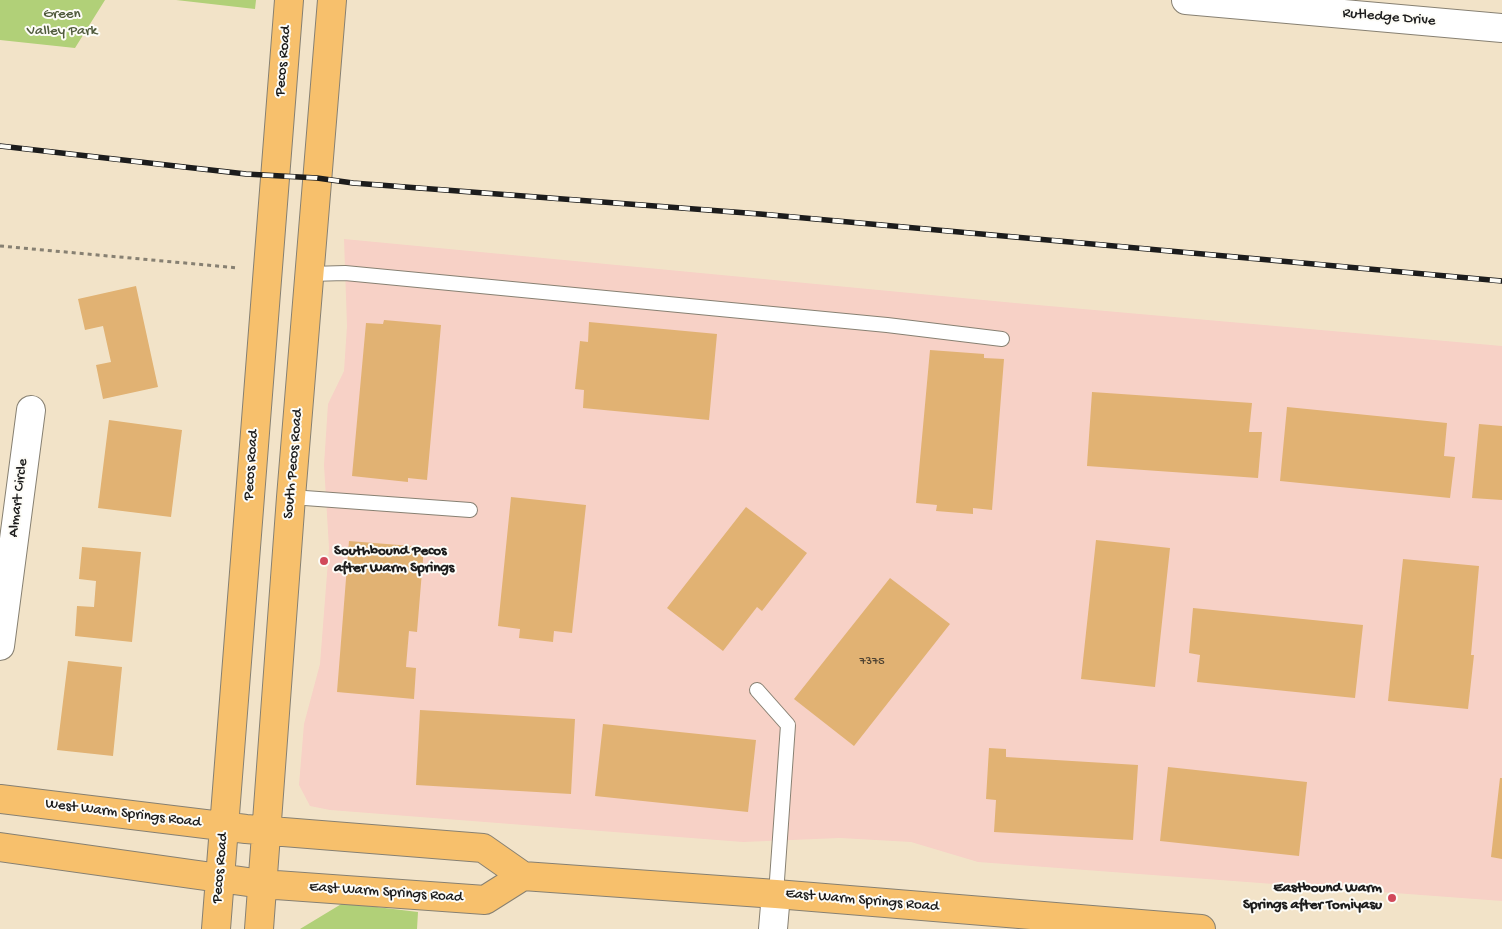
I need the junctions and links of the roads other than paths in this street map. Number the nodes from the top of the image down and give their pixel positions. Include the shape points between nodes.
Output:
1 (289, 0) edge
2 (332, 0) edge
3 (1186, 0) edge
4 (1347, 7) edge
5 (1502, 28) edge
6 (310, 274) junction
7 (1002, 339) dead end
8 (31, 410) dead end
9 (291, 497) junction
10 (470, 510) dead end
11 (0, 646) edge
12 (757, 690) dead end
13 (0, 799) edge
14 (245, 829) junction
15 (0, 847) edge
16 (523, 876) junction
17 (241, 881) junction
18 (776, 894) junction
19 (216, 929) edge
20 (259, 929) edge
21 (774, 929) edge
22 (1201, 929) edge

1 - 14 main road, Pecos Road
2 - 6 main road, South Pecos Road
3 - 4 street, Rutledge Drive
4 - 5 street, Rutledge Drive
6 - 7 lane via 345,272
6 - 9 main road, South Pecos Road
8 - 11 street, Almart Circle
9 - 10 lane
9 - 14 main road, South Pecos Road
12 - 18 lane via 788,725
13 - 14 main road, West Warm Springs Road
14 - 16 main road via 483,848
14 - 17 main road, South Pecos Road
14 - 17 main road, Pecos Road
15 - 17 main road
16 - 17 main road, East Warm Springs Road via 485,900
16 - 18 main road, East Warm Springs Road
17 - 19 main road, Pecos Road
17 - 20 main road, South Pecos Road
18 - 21 street
18 - 22 main road, East Warm Springs Road

